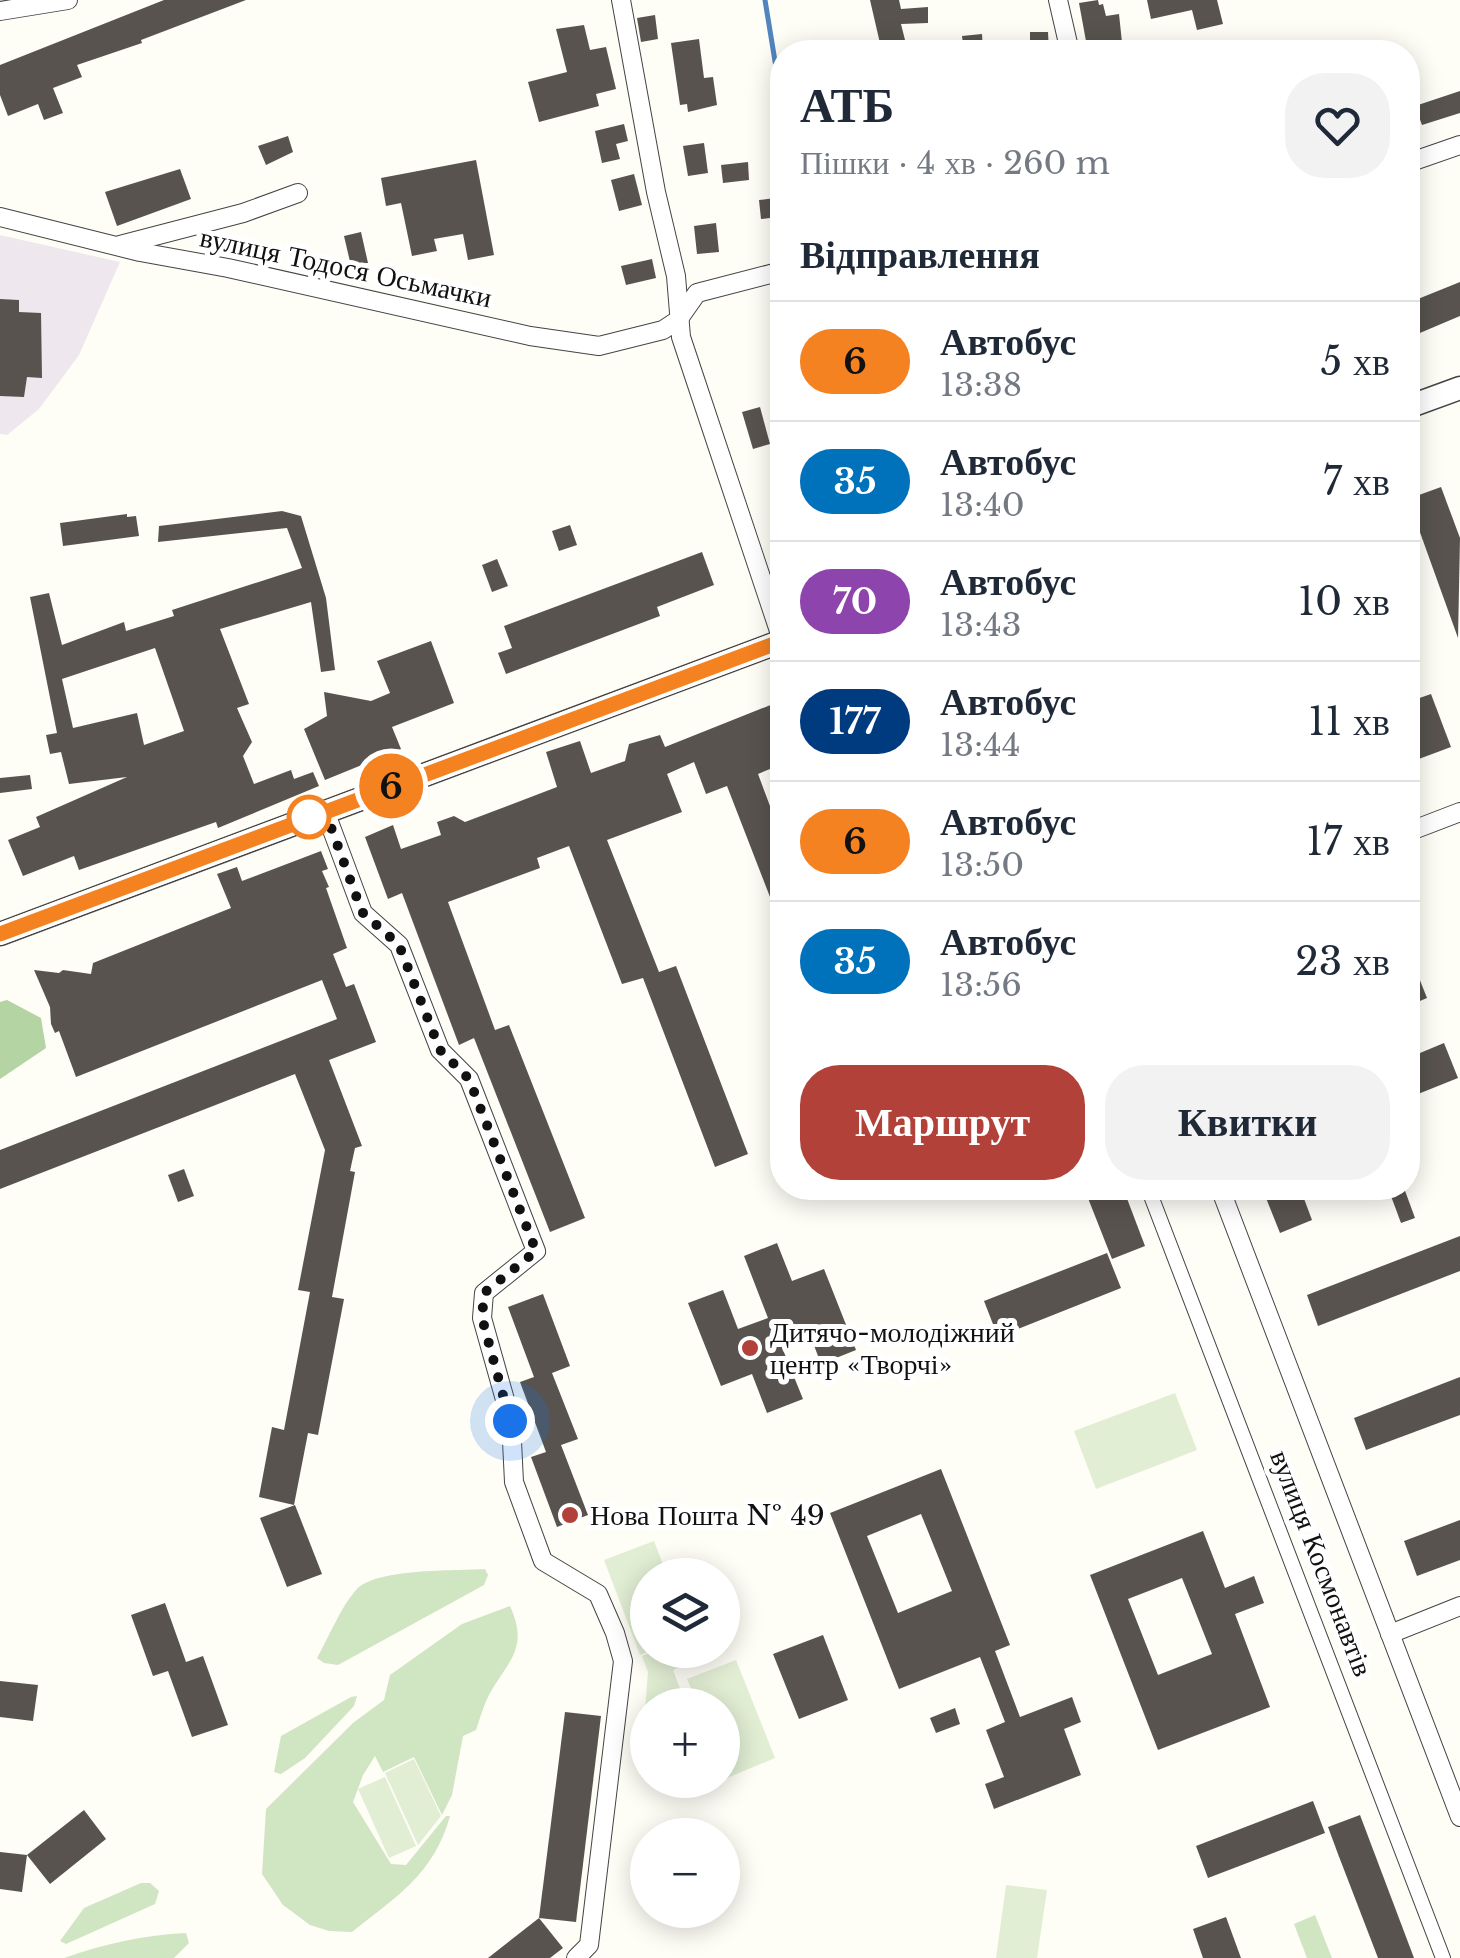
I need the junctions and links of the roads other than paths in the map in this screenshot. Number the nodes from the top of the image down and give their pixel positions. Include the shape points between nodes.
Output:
1 (68, 0) edge
2 (621, 0) edge
3 (1058, 0) edge
4 (0, 11) edge
5 (1067, 40) edge
6 (1460, 145) edge
7 (1420, 159) edge
8 (298, 193) dead end
9 (0, 217) edge
10 (115, 246) junction
11 (770, 274) edge
12 (678, 320) junction
13 (1460, 388) edge
14 (1420, 403) edge
15 (770, 605) edge
16 (770, 645) edge
17 (325, 811) junction
18 (1460, 812) edge
19 (1420, 827) edge
20 (0, 934) edge
21 (1153, 1200) edge
22 (1225, 1200) edge
23 (1460, 1606) edge
24 (1390, 1634) junction
25 (1460, 1817) edge
26 (576, 1958) edge
27 (1443, 1958) edge

1 - 4 street
2 - 12 street via 676,276
3 - 5 street
6 - 7 street
8 - 10 street
9 - 10 street, вулиця Тодося Осьмачки
10 - 12 street, вулиця Тодося Осьмачки via 600,346 664,330
11 - 12 street, вулиця Тодося Осьмачки via 697,293
12 - 15 street
13 - 14 street
16 - 17 street
17 - 20 street
17 - 26 street via 362,912 399,945 440,1050 469,1079 536,1251 484,1293 482,1318 510,1421 514,1482 543,1561 598,1594 624,1661 589,1945
18 - 19 street
21 - 27 street, вулиця Космонавтів
22 - 24 street, вулиця Космонавтів
23 - 24 street
24 - 25 street, вулиця Космонавтів

